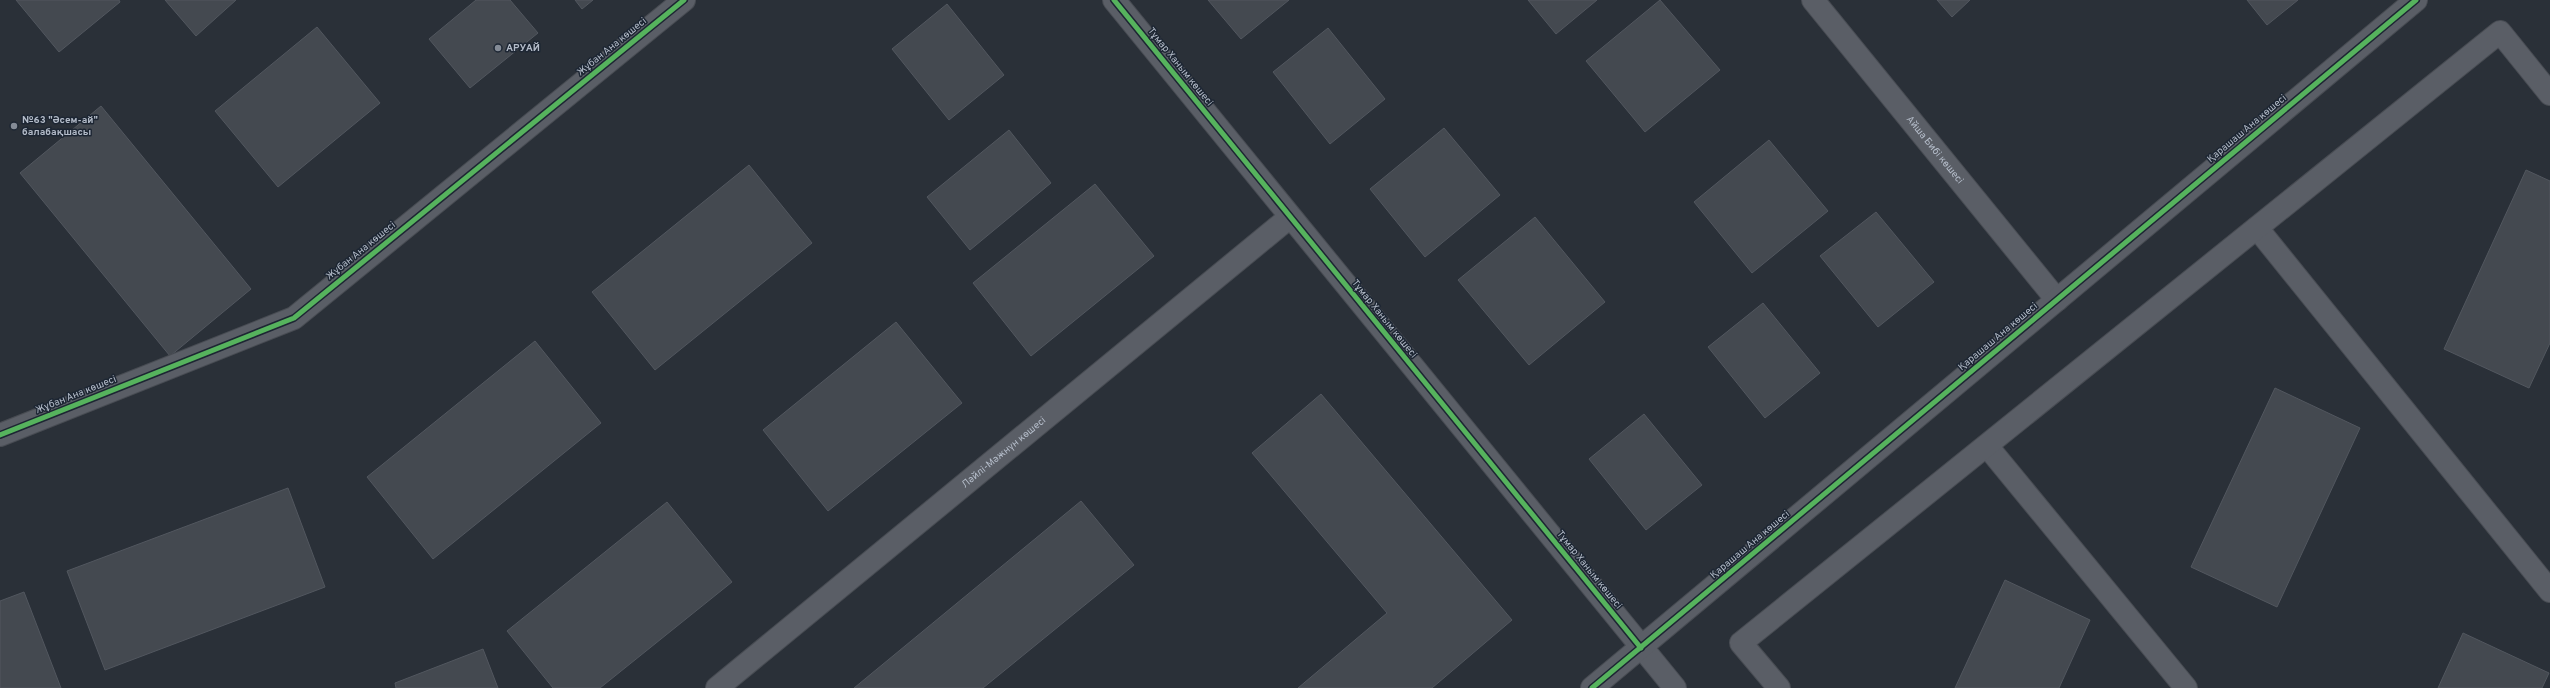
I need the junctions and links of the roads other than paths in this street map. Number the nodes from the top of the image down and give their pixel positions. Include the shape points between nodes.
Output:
1 (684, 0) edge
2 (1114, 0) edge
3 (1813, 0) edge
4 (2416, 0) edge
5 (2550, 94) edge
6 (1290, 217) junction
7 (2257, 228) junction
8 (2057, 300) junction
9 (0, 435) edge
10 (1986, 446) junction
11 (2550, 591) edge
12 (1641, 648) junction
13 (717, 688) edge
14 (1592, 688) edge
15 (1675, 688) edge
16 (1779, 688) edge
17 (2186, 688) edge

1 - 9 street, Жұбан Ана көшесі via 294,318
2 - 6 street, Тұмар Ханым көшесі
3 - 8 street, Айша Бибі көшесі
4 - 8 street, Қарашаш Ана көшесі
5 - 7 street via 2500,32
6 - 12 street, Тұмар Ханым көшесі
6 - 13 street, Ләйлі-Мәжнүн көшесі
7 - 10 street
7 - 11 street
8 - 12 street, Қарашаш Ана көшесі
10 - 16 street via 1741,643
10 - 17 street
12 - 14 street, Қарашаш Ана көшесі
12 - 15 street, Тұмар Ханым көшесі

